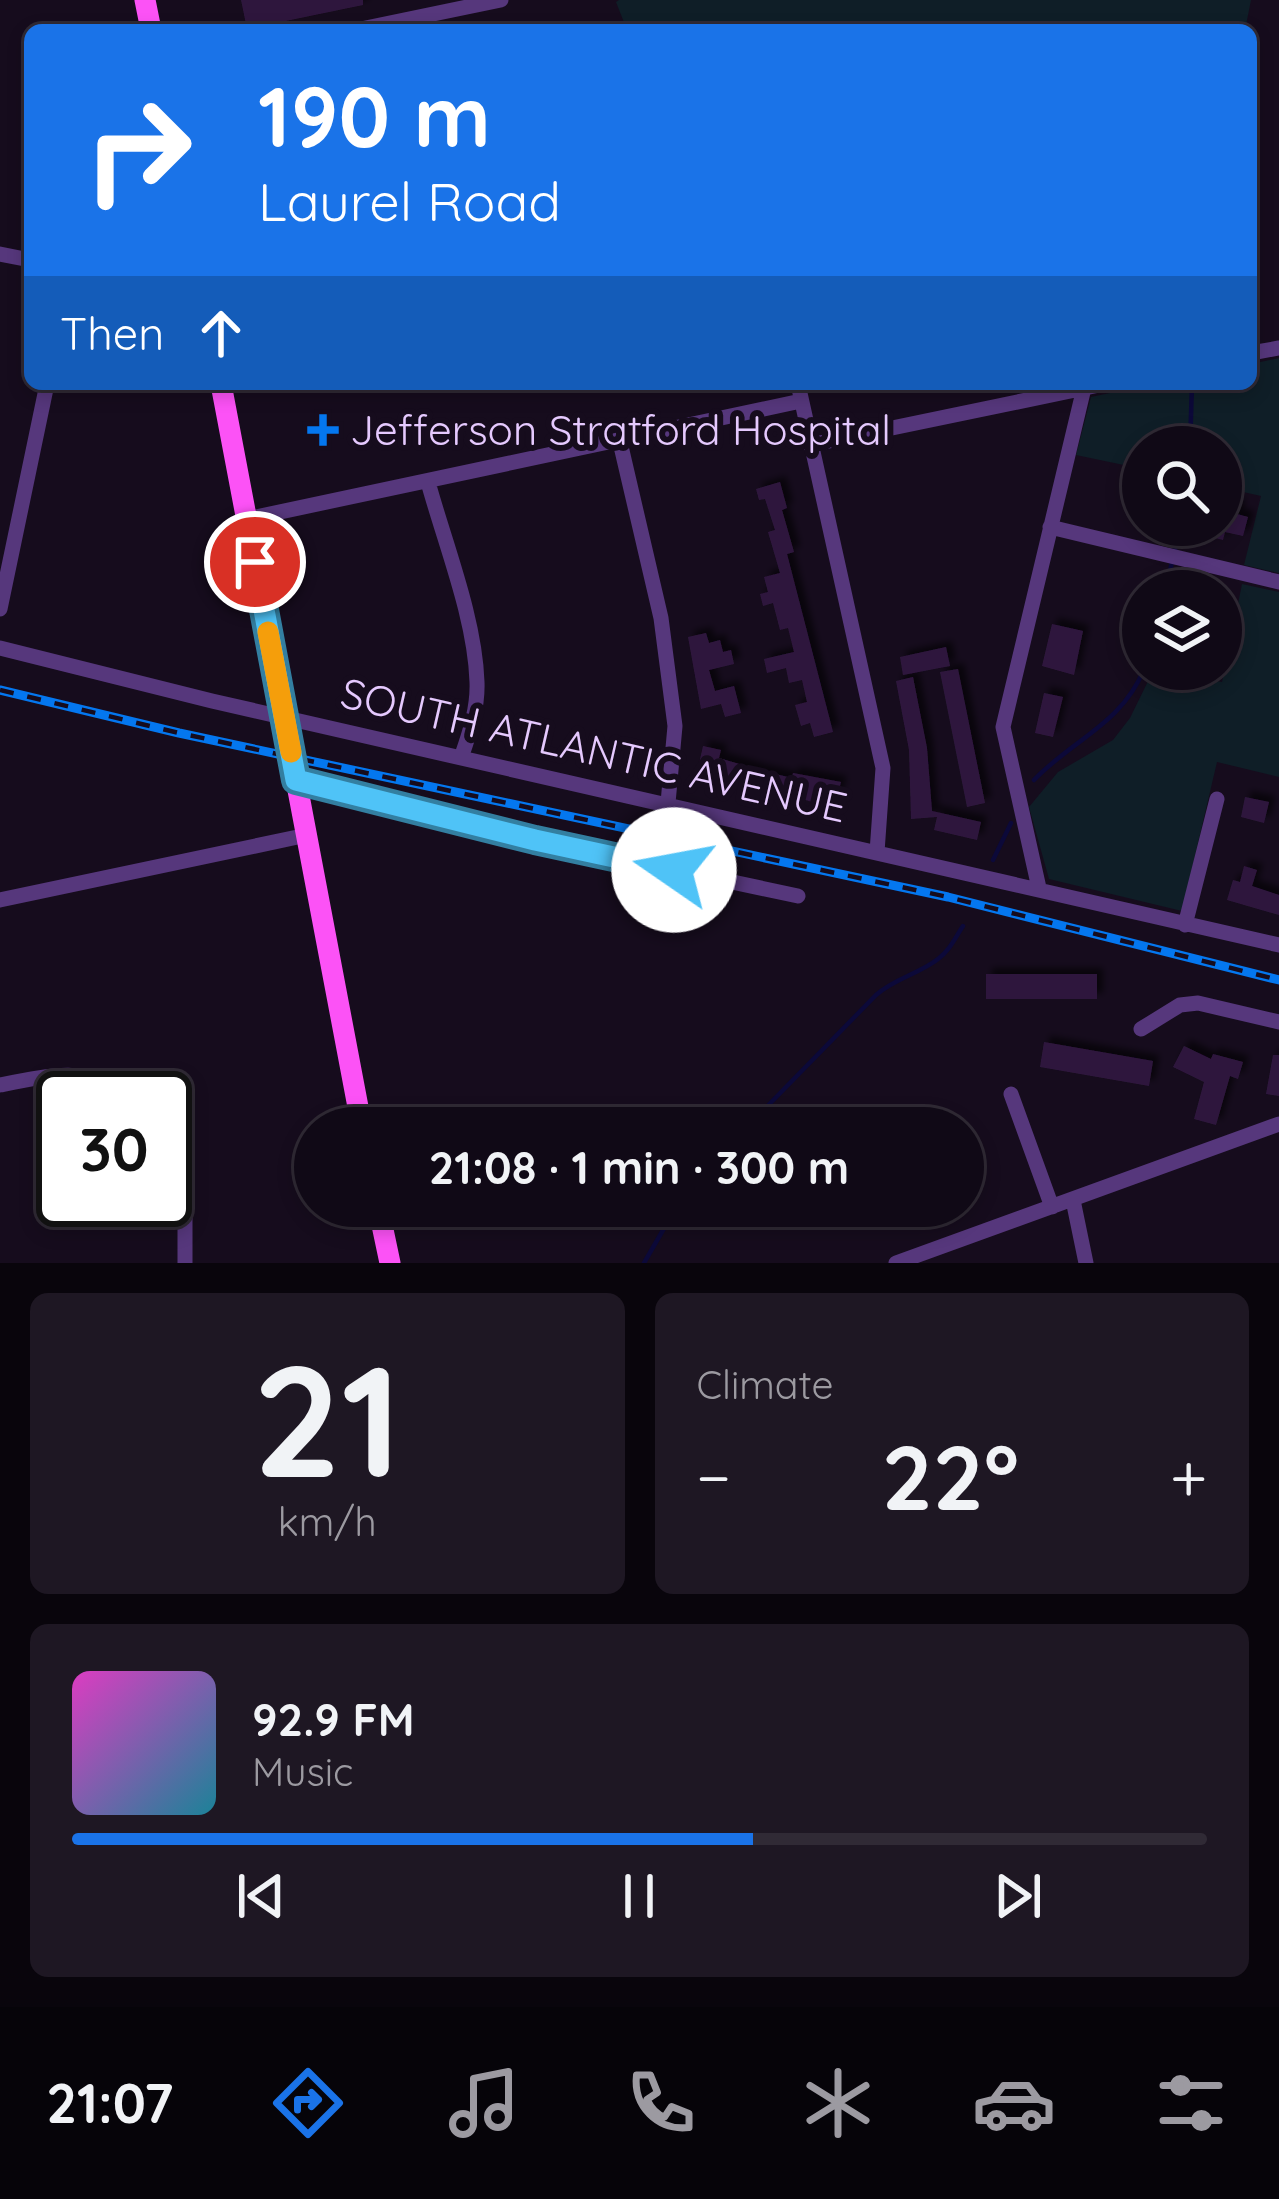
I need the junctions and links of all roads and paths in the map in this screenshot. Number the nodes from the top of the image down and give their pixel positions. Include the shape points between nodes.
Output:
1 (501, 0) edge
2 (385, 24) edge
3 (46, 390) edge
4 (222, 390) edge
5 (1074, 390) edge
6 (1084, 390) edge
7 (800, 392) edge
8 (620, 442) junction
9 (810, 445) junction
10 (428, 482) junction
11 (247, 519) junction
12 (1050, 527) junction
13 (1279, 582) edge
14 (0, 609) edge
15 (0, 649) edge
16 (284, 717) junction
17 (462, 755) junction
18 (296, 780) junction
19 (1217, 800) dead end
20 (668, 803) junction
21 (307, 835) junction
22 (878, 851) junction
23 (1039, 888) junction
24 (798, 896) dead end
25 (0, 900) edge
26 (1186, 925) junction
27 (1279, 945) edge
28 (1279, 1022) edge
29 (1141, 1028) dead end
30 (36, 1078) edge
31 (0, 1085) edge
32 (1011, 1094) dead end
33 (358, 1107) edge
34 (1279, 1124) edge
35 (1073, 1200) junction
36 (1052, 1207) junction
37 (184, 1227) edge
38 (382, 1227) edge
39 (185, 1263) edge
40 (390, 1263) edge
41 (896, 1263) edge
42 (1086, 1263) edge

1 - 2 street
3 - 14 street
4 - 11 main road
5 - 9 street
6 - 12 street
7 - 8 street
7 - 9 street
8 - 10 street
8 - 20 street via 661,618 675,726
9 - 22 street via 883,768
10 - 11 street
10 - 17 street via 477,682
11 - 16 main road
12 - 13 street
12 - 23 street via 1004,727
15 - 16 street, SOUTH ATLANTIC AVENUE
16 - 17 street, SOUTH ATLANTIC AVENUE
16 - 18 main road
17 - 20 street, SOUTH ATLANTIC AVENUE
18 - 21 main road
18 - 24 street
19 - 26 street
20 - 22 street, SOUTH ATLANTIC AVENUE
21 - 25 street
21 - 33 main road
22 - 23 street, SOUTH ATLANTIC AVENUE
23 - 26 street, SOUTH ATLANTIC AVENUE
26 - 27 street, SOUTH ATLANTIC AVENUE
28 - 29 street via 1198,1003
30 - 31 street
32 - 36 street
34 - 35 street
35 - 36 street
35 - 42 street
36 - 41 street
37 - 39 street
38 - 40 main road

